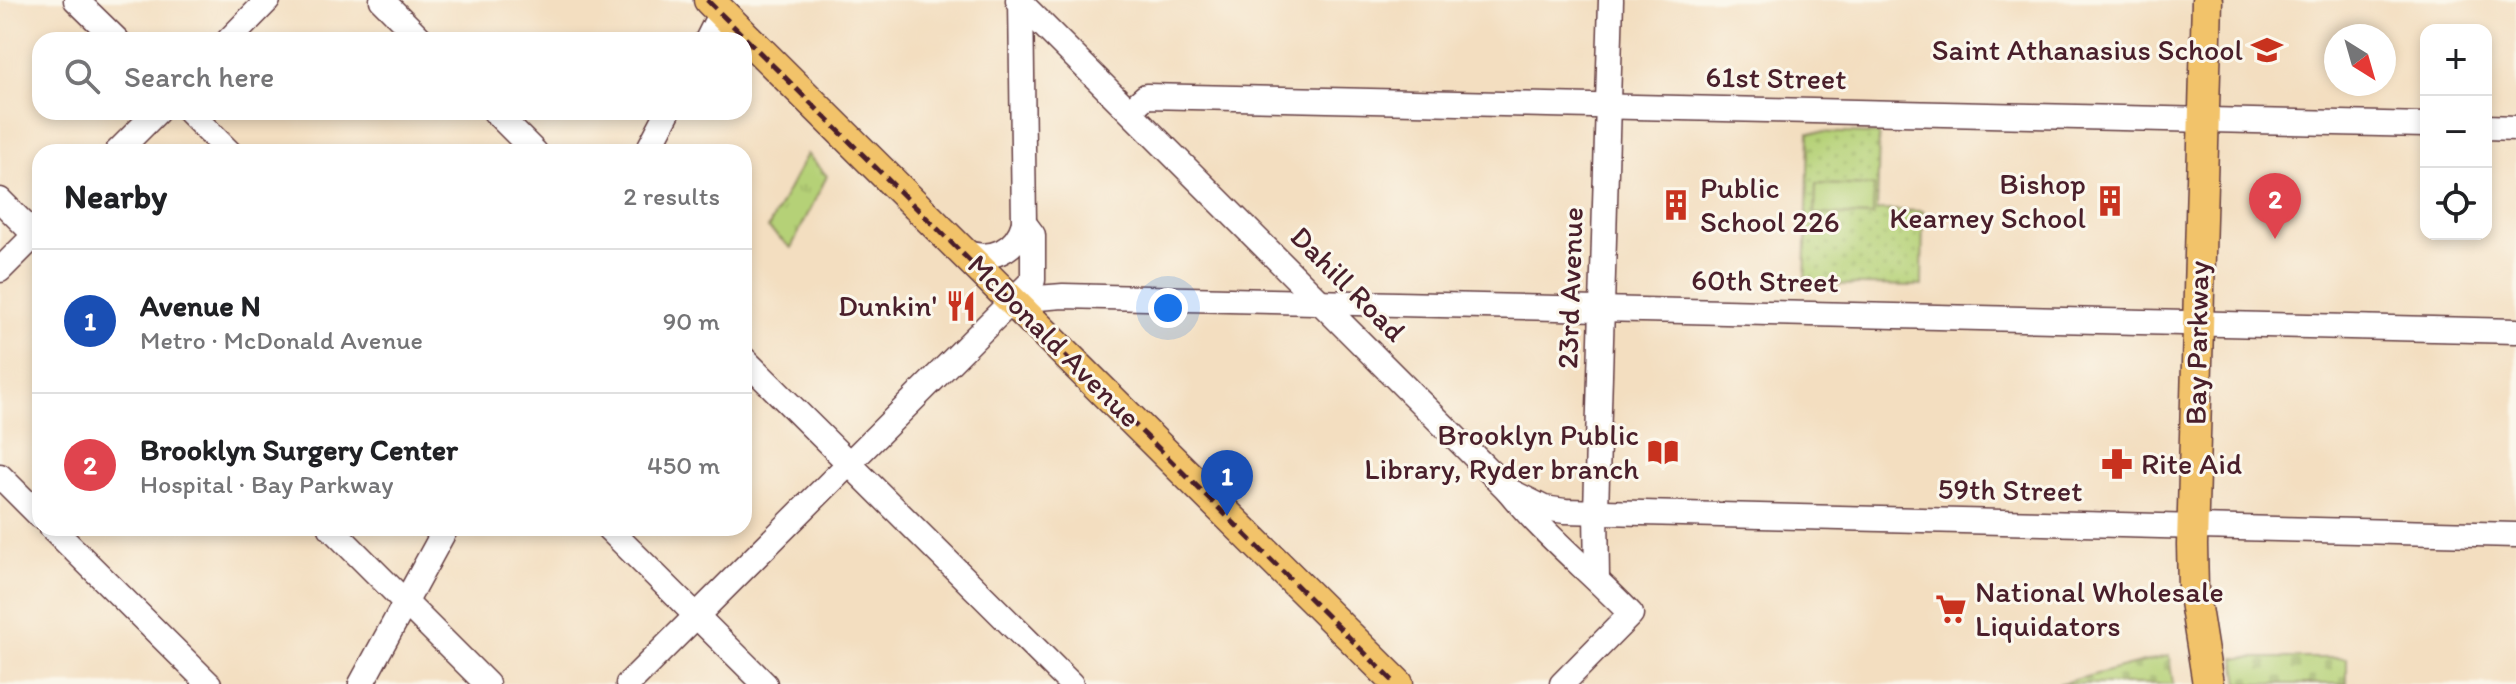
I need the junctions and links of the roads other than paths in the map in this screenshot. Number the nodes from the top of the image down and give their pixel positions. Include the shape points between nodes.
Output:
1 (76, 0) edge
2 (268, 0) edge
3 (382, 0) edge
4 (1611, 0) edge
5 (2207, 0) edge
6 (1020, 1) edge
7 (715, 6) edge
8 (109, 32) edge
9 (237, 32) edge
10 (414, 32) edge
11 (709, 32) edge
12 (741, 32) edge
13 (752, 43) edge
14 (1608, 106) junction
15 (1130, 110) junction
16 (149, 120) edge
17 (197, 120) edge
18 (503, 120) edge
19 (664, 120) edge
20 (2203, 122) junction
21 (2420, 125) edge
22 (2492, 127) edge
23 (2516, 128) edge
24 (125, 144) edge
25 (221, 144) edge
26 (527, 144) edge
27 (651, 144) edge
28 (0, 200) edge
29 (1024, 223) junction
30 (32, 229) edge
31 (32, 241) edge
32 (964, 252) junction
33 (0, 270) edge
34 (1012, 300) junction
35 (1321, 302) junction
36 (1602, 309) junction
37 (2198, 323) junction
38 (2516, 331) edge
39 (752, 367) edge
40 (848, 462) junction
41 (0, 476) edge
42 (1508, 490) junction
43 (32, 508) edge
44 (1596, 511) junction
45 (2193, 527) junction
46 (2516, 535) edge
47 (60, 536) edge
48 (339, 536) edge
49 (442, 536) edge
50 (616, 536) edge
51 (1597, 578) junction
52 (405, 602) junction
53 (696, 615) junction
54 (209, 684) edge
55 (361, 684) edge
56 (487, 684) edge
57 (628, 684) edge
58 (765, 684) edge
59 (1071, 684) edge
60 (1398, 684) edge
61 (1562, 684) edge
62 (2208, 684) edge

1 - 8 street
2 - 9 street
3 - 10 street
4 - 14 street, 23rd Avenue
5 - 20 main road, Bay Parkway
6 - 15 street, Dahill Road
6 - 29 street
7 - 11 street
7 - 12 main road, McDonald Avenue
13 - 32 main road, McDonald Avenue
14 - 15 street, 61st Street via 1146,96
14 - 20 street, 61st Street
14 - 36 street, 23rd Avenue
15 - 35 street, Dahill Road
16 - 24 street
17 - 25 street
18 - 26 street
19 - 27 street
20 - 21 street, 61st Street
20 - 37 main road, Bay Parkway
22 - 23 street
28 - 30 street
29 - 32 street via 1017,240 1001,252 983,257
29 - 34 street via 1033,235 1033,280
31 - 33 street
32 - 34 main road, McDonald Avenue
34 - 35 street, 60th Street via 1063,296
34 - 40 street
34 - 60 main road, McDonald Avenue
35 - 36 street, 60th Street
35 - 42 street, Dahill Road
36 - 37 street, 60th Street
36 - 44 street, 23rd Avenue
37 - 38 street, 60th Street
37 - 45 main road, Bay Parkway
39 - 40 street
40 - 53 street
40 - 59 street
41 - 43 street
42 - 44 street, 59th Street via 1544,508
42 - 51 street, Dahill Road via 1535,524
44 - 45 street, 59th Street
44 - 51 street, 23rd Avenue
45 - 46 street, 59th Street
45 - 62 main road, Bay Parkway via 2192,577
47 - 54 street
48 - 52 street
49 - 52 street
50 - 53 street
51 - 61 street, Dahill Road via 1631,614
52 - 55 street
52 - 56 street
53 - 57 street
53 - 58 street

